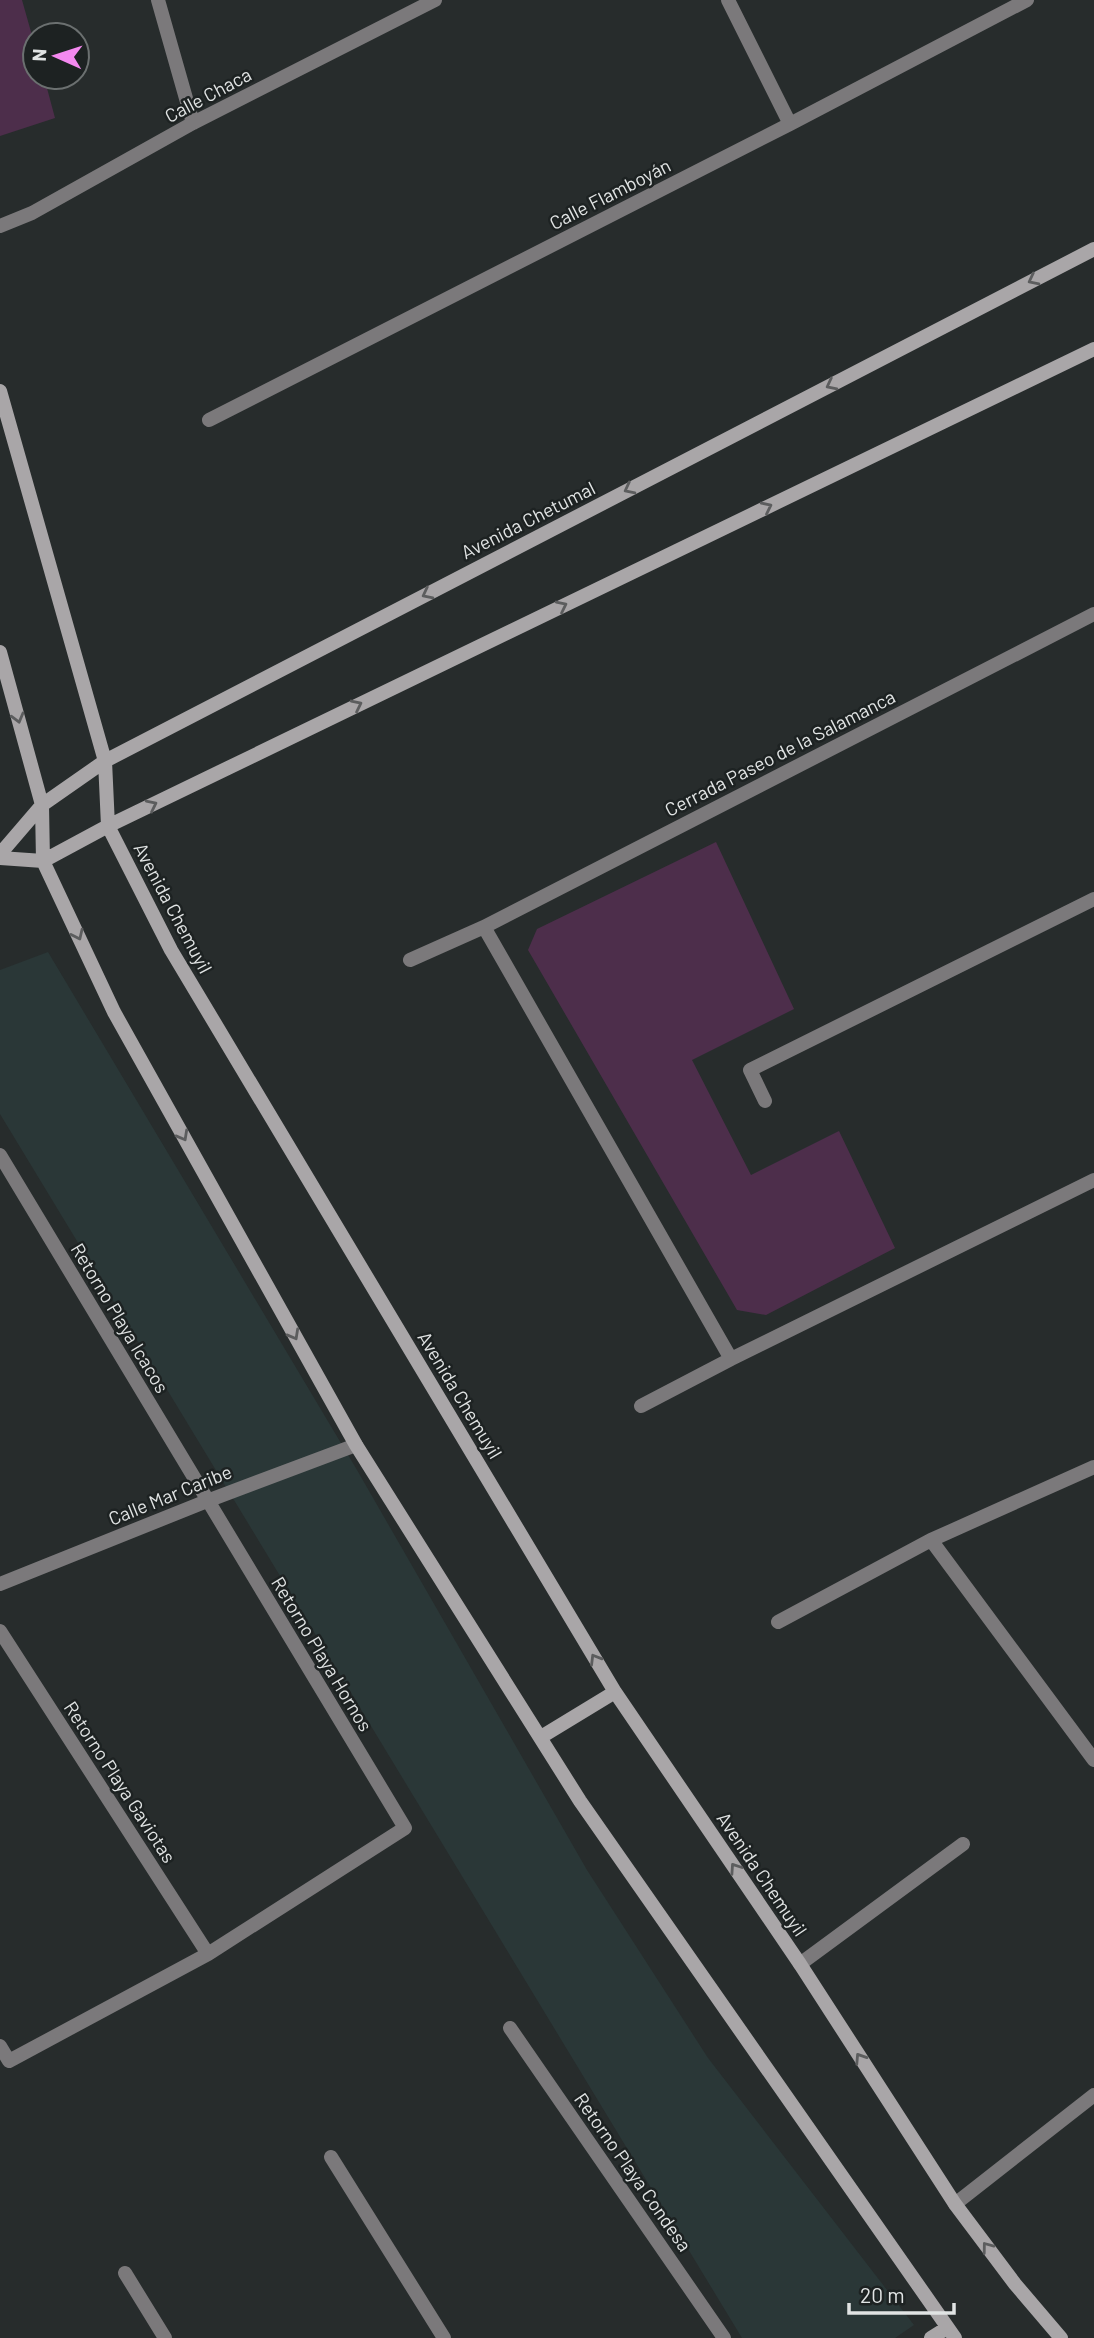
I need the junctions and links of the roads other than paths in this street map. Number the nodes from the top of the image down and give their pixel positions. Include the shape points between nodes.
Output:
1 (158, 0) edge
2 (435, 0) edge
3 (728, 0) edge
4 (1027, 0) edge
5 (193, 123) junction
6 (790, 124) junction
7 (0, 226) edge
8 (1094, 248) edge
9 (1094, 349) edge
10 (0, 391) edge
11 (209, 420) dead end
12 (1094, 614) edge
13 (0, 653) edge
14 (104, 761) junction
15 (42, 805) junction
16 (108, 826) junction
17 (0, 856) edge
18 (43, 861) junction
19 (1094, 899) edge
20 (484, 927) junction
21 (410, 960) dead end
22 (765, 1101) dead end
23 (0, 1156) edge
24 (1094, 1180) edge
25 (732, 1359) junction
26 (641, 1406) dead end
27 (356, 1445) junction
28 (1094, 1467) edge
29 (206, 1501) junction
30 (931, 1541) junction
31 (0, 1584) edge
32 (778, 1622) dead end
33 (0, 1631) edge
34 (615, 1692) junction
35 (541, 1737) junction
36 (1094, 1759) edge
37 (963, 1844) dead end
38 (208, 1954) junction
39 (800, 1964) junction
40 (510, 2028) dead end
41 (0, 2046) edge
42 (1094, 2095) edge
43 (331, 2157) dead end
44 (955, 2204) junction
45 (125, 2273) dead end
46 (951, 2333) edge
47 (165, 2338) edge
48 (444, 2338) edge
49 (724, 2338) edge
50 (932, 2338) edge
51 (1061, 2338) edge

1 - 5 street
2 - 5 street, Calle Chaca
3 - 6 street
4 - 6 street, Calle Flamboyán
5 - 7 street, Calle Chaca via 32,213
6 - 11 street, Calle Flamboyán
8 -> 14 main road, Avenida Chetumal
16 -> 9 main road
10 - 14 main road, Avenida Chemuyil
12 - 20 street, Cerrada Paseo de la Salamanca
13 -> 15 main road
14 - 15 main road, Avenida Chetumal
14 - 16 main road, Avenida Chemuyil
15 - 17 main road, Avenida Chetumal
15 - 18 main road
16 - 18 main road
34 -> 16 main road, Avenida Chemuyil via 171,950
17 - 18 main road, Avenida Chetumal
18 -> 27 main road via 114,1012
19 - 22 street via 750,1070
20 - 21 street, Cerrada Paseo de la Salamanca
20 - 25 street
23 - 29 street, Retorno Playa Icacos
24 - 25 street
25 - 26 street
27 - 29 street, Calle Mar Caribe
27 - 35 main road
28 - 30 street
29 - 31 street, Calle Mar Caribe
29 - 38 street, Retorno Playa Hornos via 405,1828
30 - 32 street
30 - 36 street
33 - 38 street, Retorno Playa Gaviotas
34 - 35 main road
39 -> 34 main road, Avenida Chemuyil
35 - 46 main road via 588,1813
37 - 39 street
38 - 41 street via 9,2061
44 -> 39 main road, Avenida Chemuyil
40 - 49 street, Retorno Playa Condesa
42 - 44 street
43 - 48 street
51 -> 44 main road, Avenida Chemuyil
45 - 47 street
46 - 50 main road

